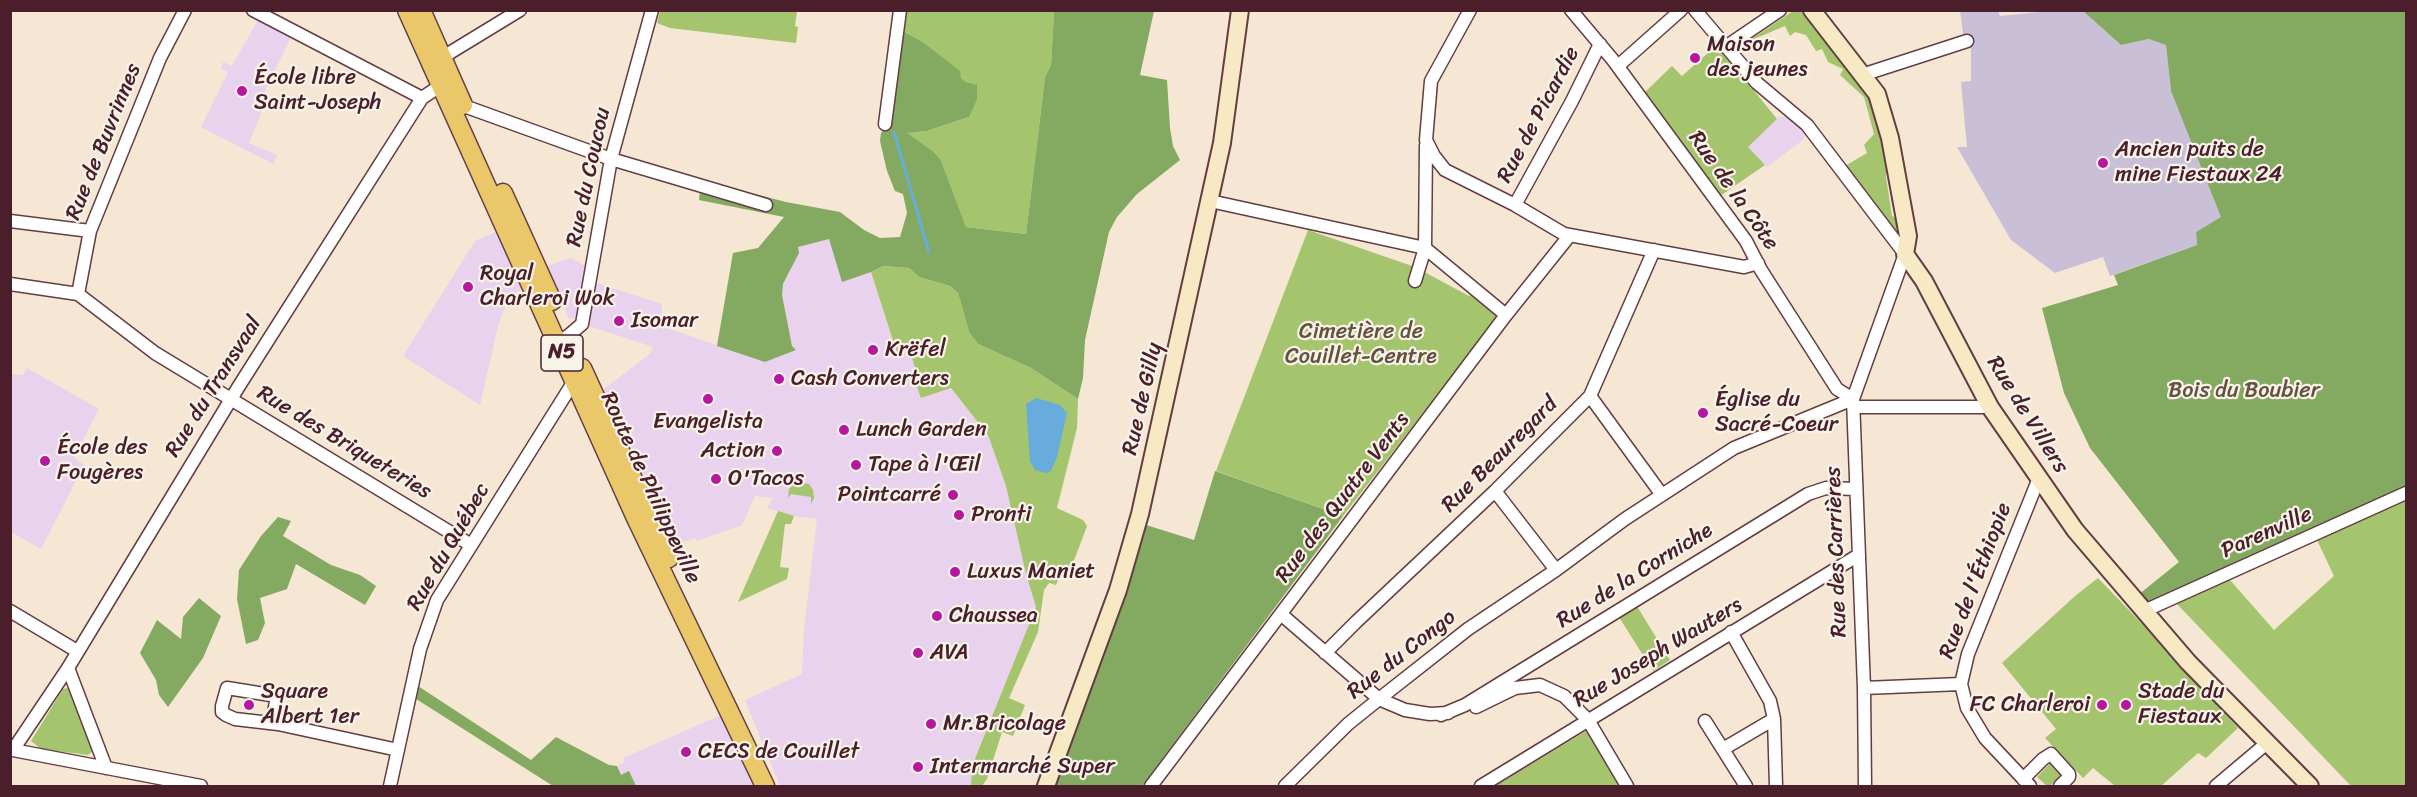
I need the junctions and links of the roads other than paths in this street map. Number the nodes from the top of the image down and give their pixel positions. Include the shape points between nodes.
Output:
1 (185, 10) edge
2 (253, 10) edge
3 (407, 10) edge
4 (421, 10) edge
5 (520, 10) edge
6 (652, 10) edge
7 (900, 10) edge
8 (1240, 10) edge
9 (1470, 10) edge
10 (1571, 10) edge
11 (1681, 10) edge
12 (1695, 10) edge
13 (1780, 10) edge
14 (1812, 10) edge
15 (1967, 42) dead end
16 (1600, 44) junction
17 (1727, 46) junction
18 (437, 61) junction
19 (1618, 66) junction
20 (1862, 75) junction
21 (447, 82) junction
22 (422, 98) junction
23 (464, 106) junction
24 (885, 124) dead end
25 (1426, 140) junction
26 (611, 159) junction
27 (1210, 201) junction
28 (766, 205) dead end
29 (1515, 205) junction
30 (10, 221) edge
31 (90, 231) junction
32 (1570, 235) junction
33 (1425, 248) junction
34 (1654, 250) junction
35 (1905, 254) junction
36 (1758, 263) junction
37 (1415, 281) dead end
38 (10, 284) edge
39 (78, 294) junction
40 (1506, 315) junction
41 (562, 339) junction
42 (579, 375) junction
43 (1590, 396) junction
44 (231, 399) junction
45 (1853, 403) junction
46 (1990, 407) junction
47 (2039, 478) junction
48 (1855, 489) junction
49 (1495, 492) junction
50 (2406, 493) edge
51 (1662, 495) junction
52 (471, 545) junction
53 (1857, 556) junction
54 (1556, 570) junction
55 (10, 611) edge
56 (2144, 611) junction
57 (1282, 615) junction
58 (1731, 632) junction
59 (77, 651) junction
60 (1325, 653) junction
61 (68, 668) junction
62 (1961, 684) junction
63 (1864, 688) junction
64 (1379, 699) junction
65 (1441, 715) junction
66 (1774, 719) junction
67 (1588, 720) junction
68 (1705, 721) dead end
69 (278, 724) junction
70 (2267, 743) junction
71 (1723, 748) junction
72 (398, 750) junction
73 (11, 751) edge
74 (106, 768) junction
75 (2026, 783) edge
76 (201, 786) edge
77 (390, 786) edge
78 (765, 786) edge
79 (773, 786) edge
80 (1046, 786) edge
81 (1151, 786) edge
82 (1285, 786) edge
83 (1481, 786) edge
84 (1627, 786) edge
85 (1746, 786) edge
86 (1776, 786) edge
87 (1865, 786) edge
88 (2060, 786) edge
89 (2216, 786) edge
90 (2310, 786) edge

1 - 31 street, Rue de Buvrinnes via 160,57
2 - 22 street
3 - 18 main road, Route de Philippeville / N5
4 - 18 main road, Route de Philippeville / N5
5 - 18 street
6 - 26 street, Rue du Coucou
7 - 24 street
8 - 27 street, Rue de Gilly
9 - 25 street via 1431,81
10 - 16 street, Rue de la Côte
11 - 19 street
12 - 17 street
13 - 17 street
14 - 20 street
15 - 20 street
16 - 19 street, Rue de la Côte
16 - 29 street, Rue de Picardie
17 - 35 street via 1757,83 1807,125
18 - 21 main road, Route de Philippeville / N5
19 - 36 street, Rue de la Côte
20 - 35 street via 1877,94 1890,138 1908,236
21 - 22 street, Rue du Transvaal
21 - 23 main road, Route de Philippeville / N5
21 - 41 main road, Route de Philippeville / N5
22 - 44 street, Rue du Transvaal
23 - 26 street
23 - 41 main road, Route de Philippeville / N5
25 - 29 street via 1445,170
25 - 33 street
26 - 28 street
26 - 41 street, Rue du Coucou via 582,324
27 - 33 street
27 - 80 street, Rue de Gilly via 1140,514 1118,590
29 - 32 street
30 - 31 street
31 - 39 street, Rue de Buvrinnes
32 - 34 street
32 - 40 street, Rue des Quatre Vents
33 - 37 street
33 - 40 street
34 - 36 street via 1744,267
34 - 43 street, Rue Beauregard
35 - 45 street, Rue des Carrières
35 - 46 street, Rue de Villers via 1924,280
36 - 45 street, Rue de la Côte via 1838,389
38 - 39 street
39 - 44 street, Rue des Briqueteries via 155,354
40 - 57 street, Rue des Quatre Vents
41 - 42 main road, Route de Philippeville / N5
42 - 52 street, Rue du Québec
42 - 78 main road, Route de Philippeville / N5 via 641,529
42 - 79 main road, Route de Philippeville / N5
43 - 49 street, Rue Beauregard
43 - 51 street
44 - 52 street, Rue des Briqueteries
44 - 59 street, Rue du Transvaal
45 - 46 street
45 - 48 street, Rue des Carrières
45 - 51 street, Rue du Congo via 1734,448
46 - 47 street, Rue de Villers
47 - 56 street, Rue de Villers via 2075,530
47 - 62 street, Rue de l'Éthiopie via 1968,654
48 - 53 street, Rue des Carrières
48 - 65 street, Rue de la Corniche via 1826,488 1808,494 1465,705
49 - 54 street
49 - 60 street, Rue Beauregard
50 - 56 street, Parenville
51 - 54 street, Rue du Congo
52 - 72 street, Rue du Québec via 429,618
53 - 58 street, Rue Joseph Wauters
53 - 63 street, Rue des Carrières
54 - 64 street, Rue du Congo via 1468,629
55 - 59 street
56 - 70 street, Rue de Villers
57 - 60 street
57 - 81 street, Rue des Quatre Vents
58 - 66 street via 1764,689
58 - 67 street, Rue Joseph Wauters
59 - 61 street, Rue du Transvaal
60 - 64 street
61 - 73 street, Rue du Transvaal
61 - 74 street
62 - 63 street
62 - 75 street, Rue de l'Éthiopie via 1967,708 1985,738
63 - 87 street, Rue des Carrières
64 - 65 street via 1404,710
64 - 82 street, Rue du Congo
65 - 67 street via 1475,707 1515,688 1540,685 1564,696
66 - 71 street
66 - 86 street
67 - 83 street, Rue Joseph Wauters
67 - 84 street
68 - 71 street
69 - 69 street via 273,718 277,696 227,688 222,706 226,715
69 - 72 street
70 - 89 street
70 - 90 street, Rue de Villers
71 - 85 street
72 - 77 street, Rue du Québec
73 - 74 street
74 - 76 street
75 - 88 street via 2051,754 2069,774

